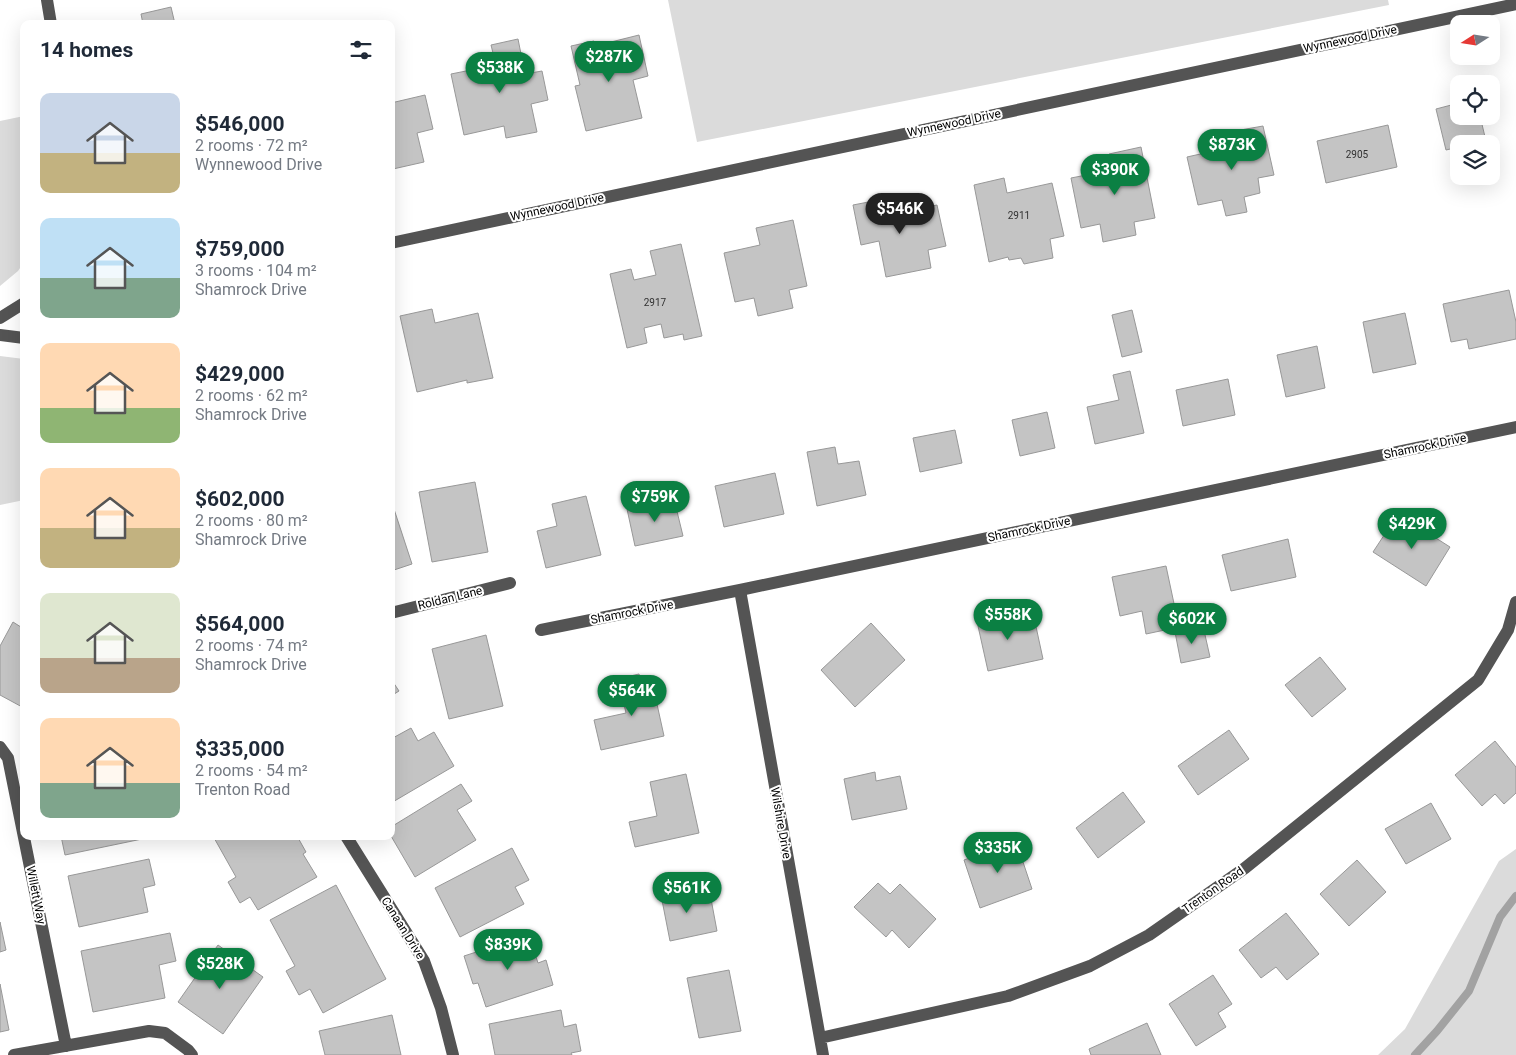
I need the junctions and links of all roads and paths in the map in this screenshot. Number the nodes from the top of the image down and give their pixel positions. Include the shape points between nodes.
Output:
1 (47, 0) edge
2 (1516, 4) edge
3 (50, 20) edge
4 (395, 242) edge
5 (20, 306) edge
6 (0, 318) edge
7 (0, 335) edge
8 (20, 338) edge
9 (1516, 427) edge
10 (510, 584) dead end
11 (740, 590) junction
12 (1516, 602) edge
13 (395, 612) edge
14 (541, 630) dead end
15 (0, 747) edge
16 (20, 818) edge
17 (25, 840) edge
18 (348, 840) edge
19 (820, 1038) junction
20 (66, 1046) junction
21 (14, 1055) edge
22 (192, 1055) edge
23 (453, 1055) edge
24 (823, 1055) edge

1 - 3 street
2 - 4 street, Wynnewood Drive
5 - 6 street
7 - 8 street
9 - 11 street, Shamrock Drive
10 - 13 street, Roldan Lane
11 - 14 street, Shamrock Drive
11 - 19 street, Wilshire Drive
12 - 19 street, Trenton Road via 1508,630 1478,680 1245,868 1149,935 1090,966 1008,996
15 - 16 street, Willett Way via 8,758
17 - 20 street, Willett Way
18 - 23 street, Canaan Drive via 424,961
19 - 24 street, Wilshire Drive
20 - 21 street
20 - 22 street via 149,1031 164,1033

